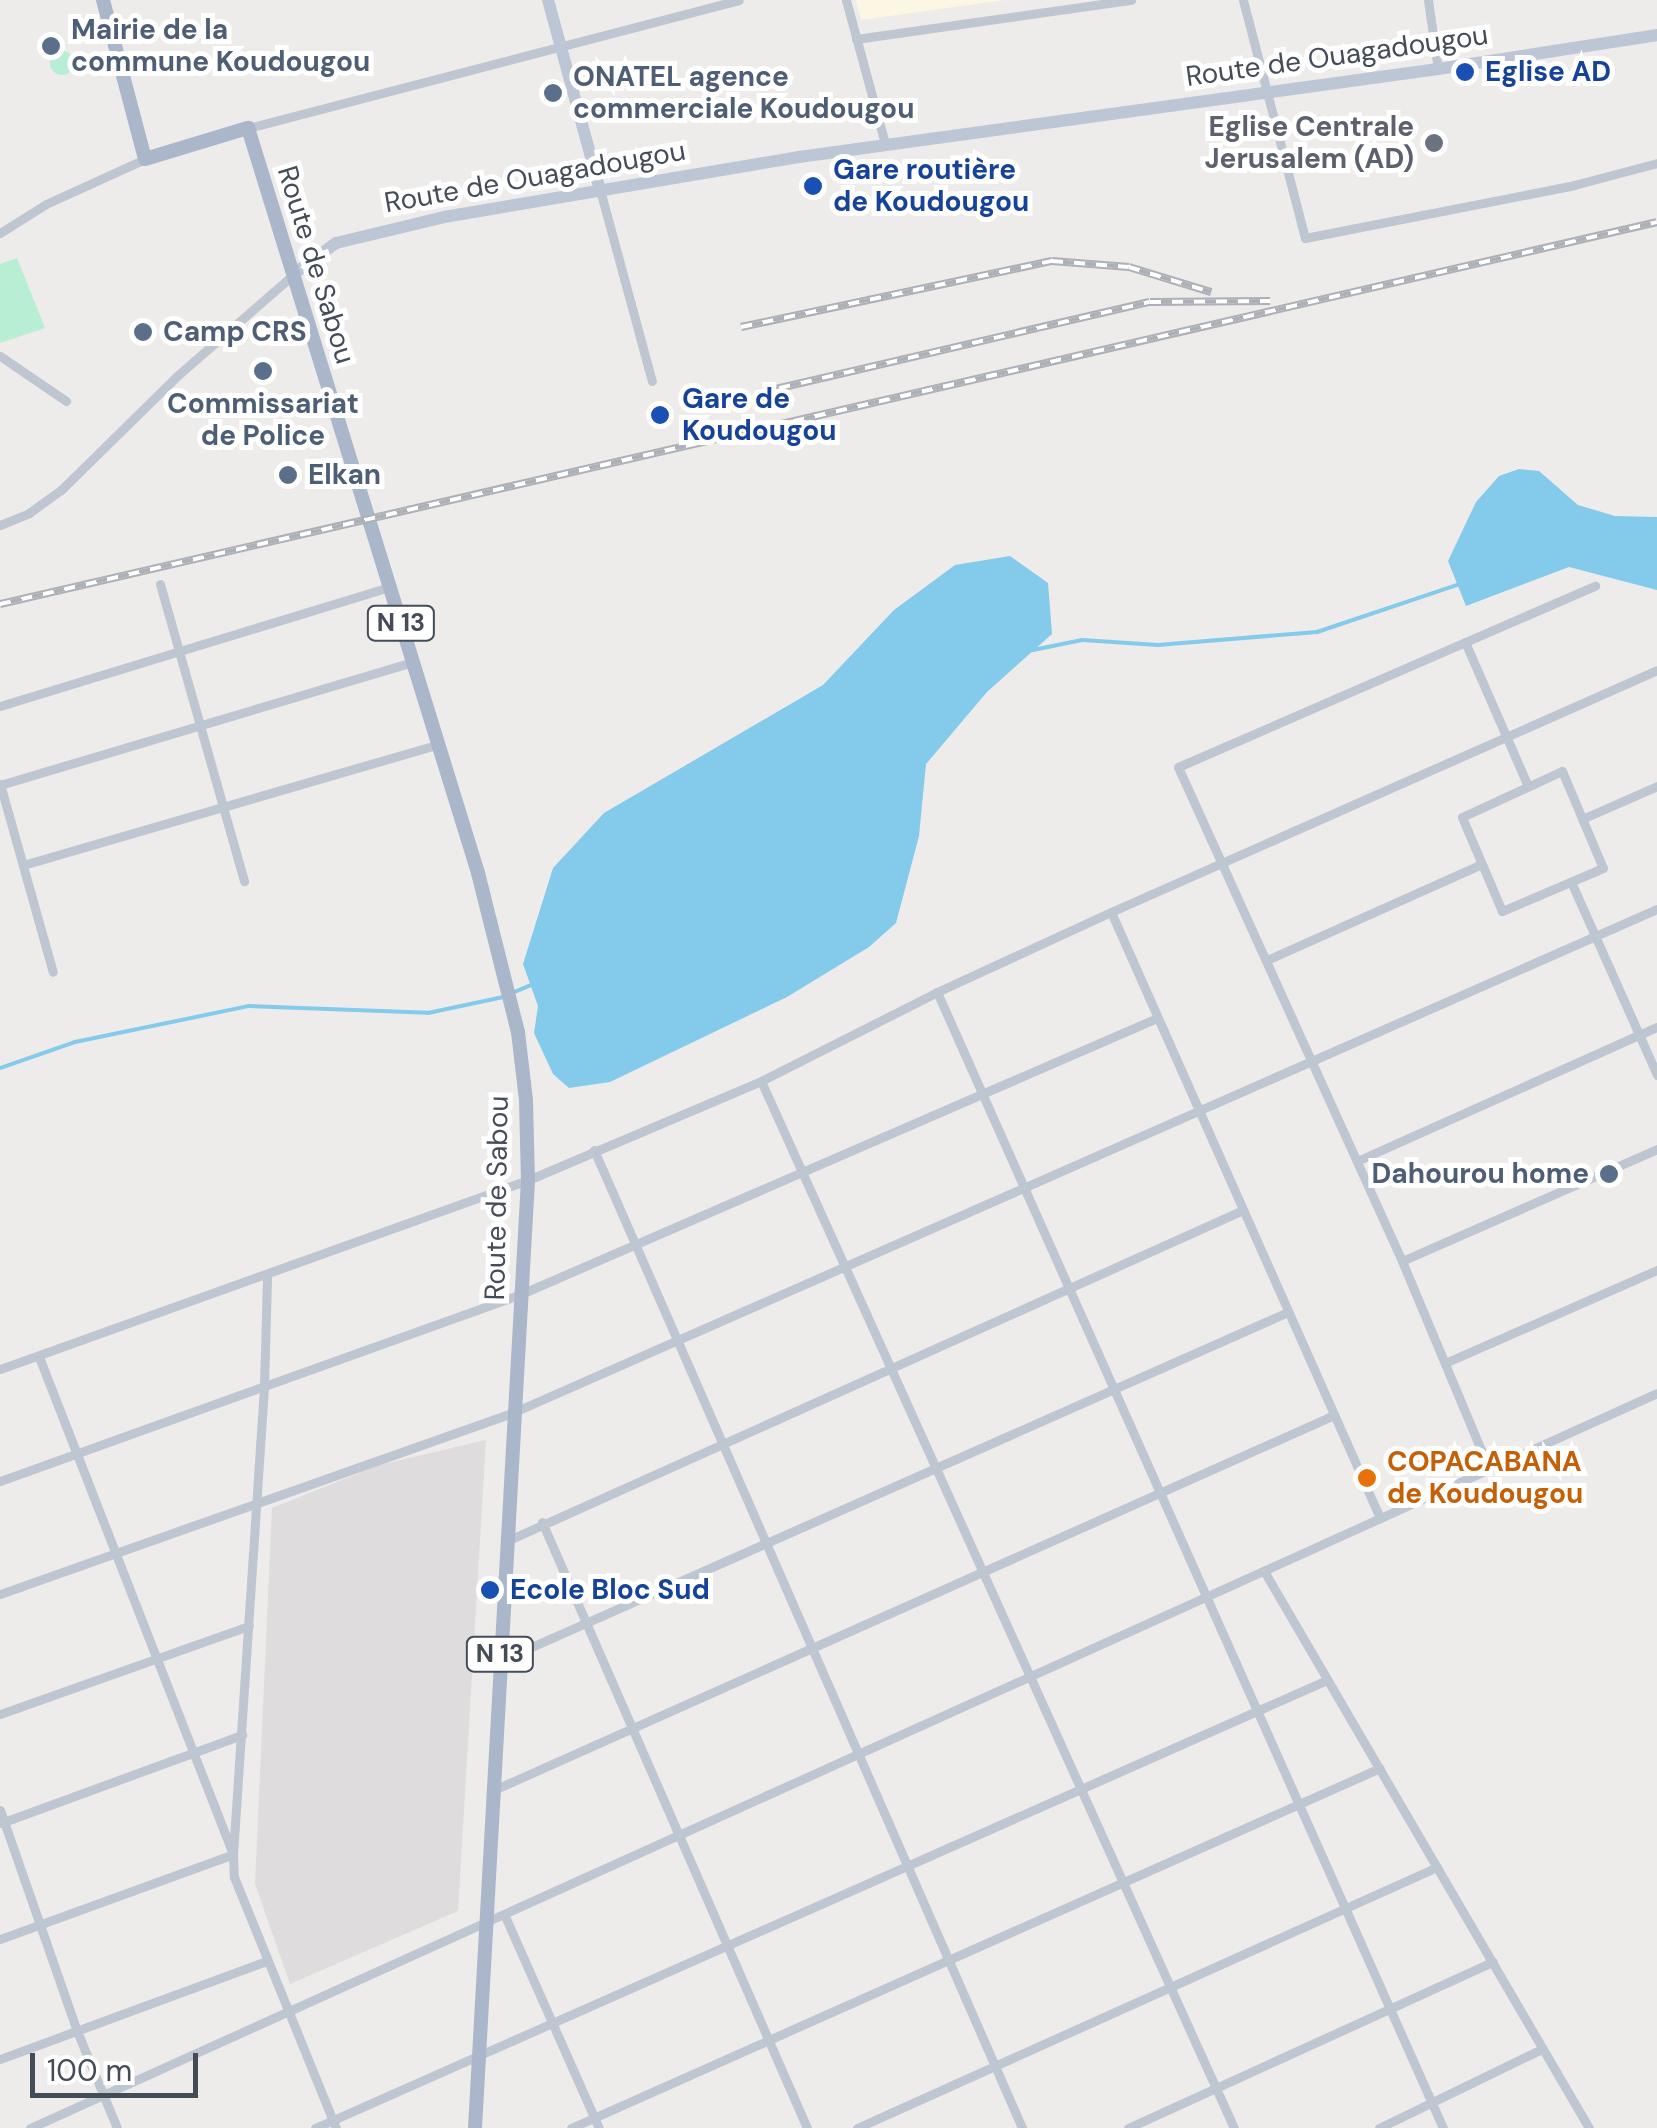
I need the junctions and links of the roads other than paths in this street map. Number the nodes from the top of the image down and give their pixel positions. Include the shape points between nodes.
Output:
1 (103, 0) edge
2 (548, 0) edge
3 (739, 0) edge
4 (846, 0) edge
5 (1131, 0) edge
6 (1243, 0) edge
7 (1428, 0) edge
8 (1657, 35) edge
9 (856, 39) junction
10 (560, 44) junction
11 (1438, 70) junction
12 (1264, 91) junction
13 (248, 128) junction
14 (885, 144) junction
15 (145, 159) junction
16 (1657, 163) edge
17 (600, 190) junction
18 (0, 232) edge
19 (295, 273) junction
20 (0, 356) edge
21 (652, 381) dead end
22 (66, 401) dead end
23 (0, 525) edge
24 (160, 584) dead end
25 (1595, 586) dead end
26 (390, 587) junction
27 (1465, 642) junction
28 (179, 651) junction
29 (414, 662) junction
30 (1657, 670) edge
31 (0, 706) edge
32 (200, 725) junction
33 (1507, 738) junction
34 (439, 744) junction
35 (0, 784) edge
36 (1528, 786) junction
37 (1657, 786) edge
38 (223, 806) junction
39 (1582, 819) junction
40 (1482, 864) junction
41 (23, 865) junction
42 (1222, 866) junction
43 (244, 881) dead end
44 (1572, 884) junction
45 (1657, 909) edge
46 (1110, 912) junction
47 (1595, 936) junction
48 (1267, 960) junction
49 (53, 972) dead end
50 (937, 992) junction
51 (1158, 1018) junction
52 (1657, 1027) edge
53 (1639, 1035) junction
54 (1312, 1062) junction
55 (1657, 1075) edge
56 (761, 1081) junction
57 (982, 1093) junction
58 (1200, 1114) junction
59 (1657, 1149) edge
60 (594, 1150) junction
61 (1357, 1161) junction
62 (802, 1171) junction
63 (528, 1180) junction
64 (1025, 1190) junction
65 (1243, 1210) junction
66 (635, 1244) junction
67 (1402, 1261) junction
68 (846, 1269) junction
69 (1657, 1270) edge
70 (267, 1276) junction
71 (1069, 1289) junction
72 (521, 1294) junction
73 (1288, 1312) junction
74 (678, 1343) junction
75 (40, 1356) junction
76 (1445, 1363) junction
77 (890, 1368) junction
78 (0, 1370) edge
79 (264, 1386) junction
80 (1115, 1392) junction
81 (1657, 1393) edge
82 (512, 1413) junction
83 (1334, 1415) junction
84 (722, 1442) junction
85 (77, 1454) junction
86 (1489, 1469) junction
87 (937, 1470) junction
88 (0, 1482) edge
89 (1160, 1493) junction
90 (256, 1500) junction
91 (1380, 1518) junction
92 (542, 1522) junction
93 (508, 1540) junction
94 (767, 1545) junction
95 (116, 1552) junction
96 (1264, 1571) junction
97 (983, 1572) junction
98 (0, 1594) edge
99 (1207, 1596) junction
100 (586, 1624) junction
101 (248, 1626) junction
102 (812, 1648) junction
103 (157, 1658) junction
104 (500, 1662) junction
105 (1030, 1676) junction
106 (1328, 1680) junction
107 (1258, 1710) junction
108 (0, 1714) edge
109 (632, 1728) junction
110 (242, 1735) junction
111 (194, 1753) junction
112 (858, 1754) junction
113 (1380, 1768) junction
114 (496, 1789) junction
115 (1081, 1790) junction
116 (1300, 1803) junction
117 (0, 1810) edge
118 (2, 1823) edge
119 (678, 1835) junction
120 (233, 1854) junction
121 (907, 1865) junction
122 (1437, 1867) junction
123 (1122, 1882) junction
124 (1347, 1909) junction
125 (504, 1914) junction
126 (489, 1919) junction
127 (40, 1925) junction
128 (0, 1940) edge
129 (728, 1945) junction
130 (949, 1960) junction
131 (268, 1961) junction
132 (1492, 1962) junction
133 (1170, 1988) junction
134 (1391, 2007) junction
135 (286, 2009) junction
136 (553, 2024) junction
137 (77, 2031) junction
138 (770, 2042) junction
139 (1542, 2048) junction
140 (480, 2056) junction
141 (0, 2059) edge
142 (995, 2066) junction
143 (1216, 2088) junction
144 (101, 2096) junction
145 (1432, 2103) junction
146 (597, 2123) edge
147 (334, 2124) edge
148 (30, 2128) edge
149 (116, 2128) edge
150 (315, 2128) edge
151 (475, 2128) edge
152 (570, 2128) edge
153 (807, 2128) edge
154 (857, 2128) edge
155 (1022, 2128) edge
156 (1128, 2128) edge
157 (1234, 2128) edge
158 (1380, 2128) edge
159 (1444, 2128) edge
160 (1589, 2128) edge

1 - 15 main road
2 - 10 street
3 - 10 street
4 - 9 street
5 - 9 street
6 - 12 street
7 - 11 street
8 - 11 street, Route de Ouagadougou
9 - 14 street
10 - 13 street
10 - 17 street
11 - 12 street, Route de Ouagadougou
12 - 14 street, Route de Ouagadougou
12 - 16 street via 1304,238
13 - 15 main road
13 - 19 main road, Route de Sabou / N 13
14 - 17 street, Route de Ouagadougou
15 - 18 street
17 - 19 street, Route de Ouagadougou via 358,235
17 - 21 street
19 - 23 street, Route de Ouagadougou via 61,490
19 - 26 main road, Route de Sabou / N 13
20 - 22 street
24 - 28 street
25 - 27 street
26 - 28 street
26 - 29 main road, Route de Sabou / N 13
27 - 33 street
27 - 42 street via 1178,768
28 - 31 street
28 - 32 street
29 - 32 street
29 - 34 main road, Route de Sabou / N 13
30 - 33 street
32 - 35 street
32 - 38 street
33 - 36 street
33 - 42 street
34 - 38 street
34 - 63 main road, Route de Sabou / N 13 via 506,973 523,1063
35 - 41 street
36 - 39 street via 1562,771
36 - 40 street via 1462,817
37 - 39 street
38 - 41 street
38 - 43 street
39 - 44 street via 1603,868
40 - 44 street via 1502,911
40 - 48 street
41 - 49 street
42 - 46 street
42 - 48 street
44 - 47 street
45 - 47 street
46 - 50 street
46 - 51 street
47 - 53 street
47 - 54 street
48 - 54 street
50 - 56 street
50 - 57 street
51 - 57 street
51 - 58 street
52 - 53 street
53 - 55 street
53 - 61 street
54 - 58 street
54 - 61 street
56 - 60 street
56 - 62 street
57 - 62 street
57 - 64 street
58 - 64 street
58 - 65 street
59 - 67 street
60 - 63 street
60 - 66 street
61 - 67 street
62 - 66 street
62 - 68 street
63 - 70 street
63 - 72 main road, Route de Sabou / N 13
64 - 68 street
64 - 71 street
65 - 71 street
65 - 73 street
66 - 72 street
66 - 74 street
67 - 76 street
68 - 74 street
68 - 77 street
69 - 76 street
70 - 75 street
70 - 79 street
71 - 77 street
71 - 80 street
72 - 79 street
72 - 82 main road, Route de Sabou / N 13
73 - 80 street
73 - 83 street
74 - 82 street
74 - 84 street
75 - 78 street
75 - 85 street
76 - 86 street
77 - 84 street
77 - 87 street
79 - 85 street
79 - 90 street
80 - 87 street
80 - 89 street
81 - 86 street
82 - 90 street
82 - 93 main road, Route de Sabou / N 13
83 - 89 street
83 - 91 street
84 - 92 street
84 - 94 street
85 - 88 street
85 - 95 street
86 - 91 street
87 - 94 street
87 - 97 street
89 - 97 street
89 - 99 street
90 - 95 street
90 - 101 street
91 - 96 street
92 - 93 street
92 - 100 street
93 - 104 main road, Route de Sabou / N 13
94 - 100 street
94 - 102 street
95 - 98 street
95 - 103 street
96 - 99 street
96 - 106 street
97 - 102 street
97 - 105 street
99 - 105 street
99 - 107 street
100 - 104 street
100 - 109 street
101 - 103 street
101 - 110 street
102 - 109 street
102 - 112 street
103 - 108 street
103 - 111 street
104 - 114 main road, Route de Sabou / N 13
105 - 112 street
105 - 115 street
106 - 107 street
106 - 113 street
107 - 115 street
107 - 116 street
109 - 114 street
109 - 119 street
110 - 111 street
110 - 120 street
111 - 118 street
111 - 120 street
112 - 119 street
112 - 121 street
113 - 116 street
113 - 122 street
114 - 126 main road, Route de Sabou / N 13
115 - 121 street
115 - 123 street
116 - 123 street
116 - 124 street
117 - 118 street
118 - 127 street
119 - 125 street
119 - 129 street
120 - 127 street
120 - 131 street via 234,1876
121 - 129 street
121 - 130 street
122 - 124 street
122 - 132 street
123 - 130 street
123 - 133 street
124 - 133 street
124 - 134 street
125 - 126 street
125 - 136 street
126 - 135 street
126 - 140 main road, Route de Sabou / N 13
127 - 128 street
127 - 137 street
129 - 136 street
129 - 138 street
130 - 138 street
130 - 142 street
131 - 135 street
131 - 137 street
132 - 134 street
132 - 139 street
133 - 142 street
133 - 143 street
134 - 143 street
134 - 145 street
135 - 144 street
135 - 147 street
136 - 140 street
136 - 146 street
137 - 141 street
137 - 144 street
138 - 146 street
138 - 153 street
139 - 145 street
139 - 160 street
140 - 147 street
140 - 151 main road, Route de Sabou / N 13
142 - 154 street
142 - 155 street
143 - 156 street
143 - 157 street
144 - 148 street
144 - 149 street
145 - 158 street
145 - 159 street
146 - 152 street
147 - 150 street

